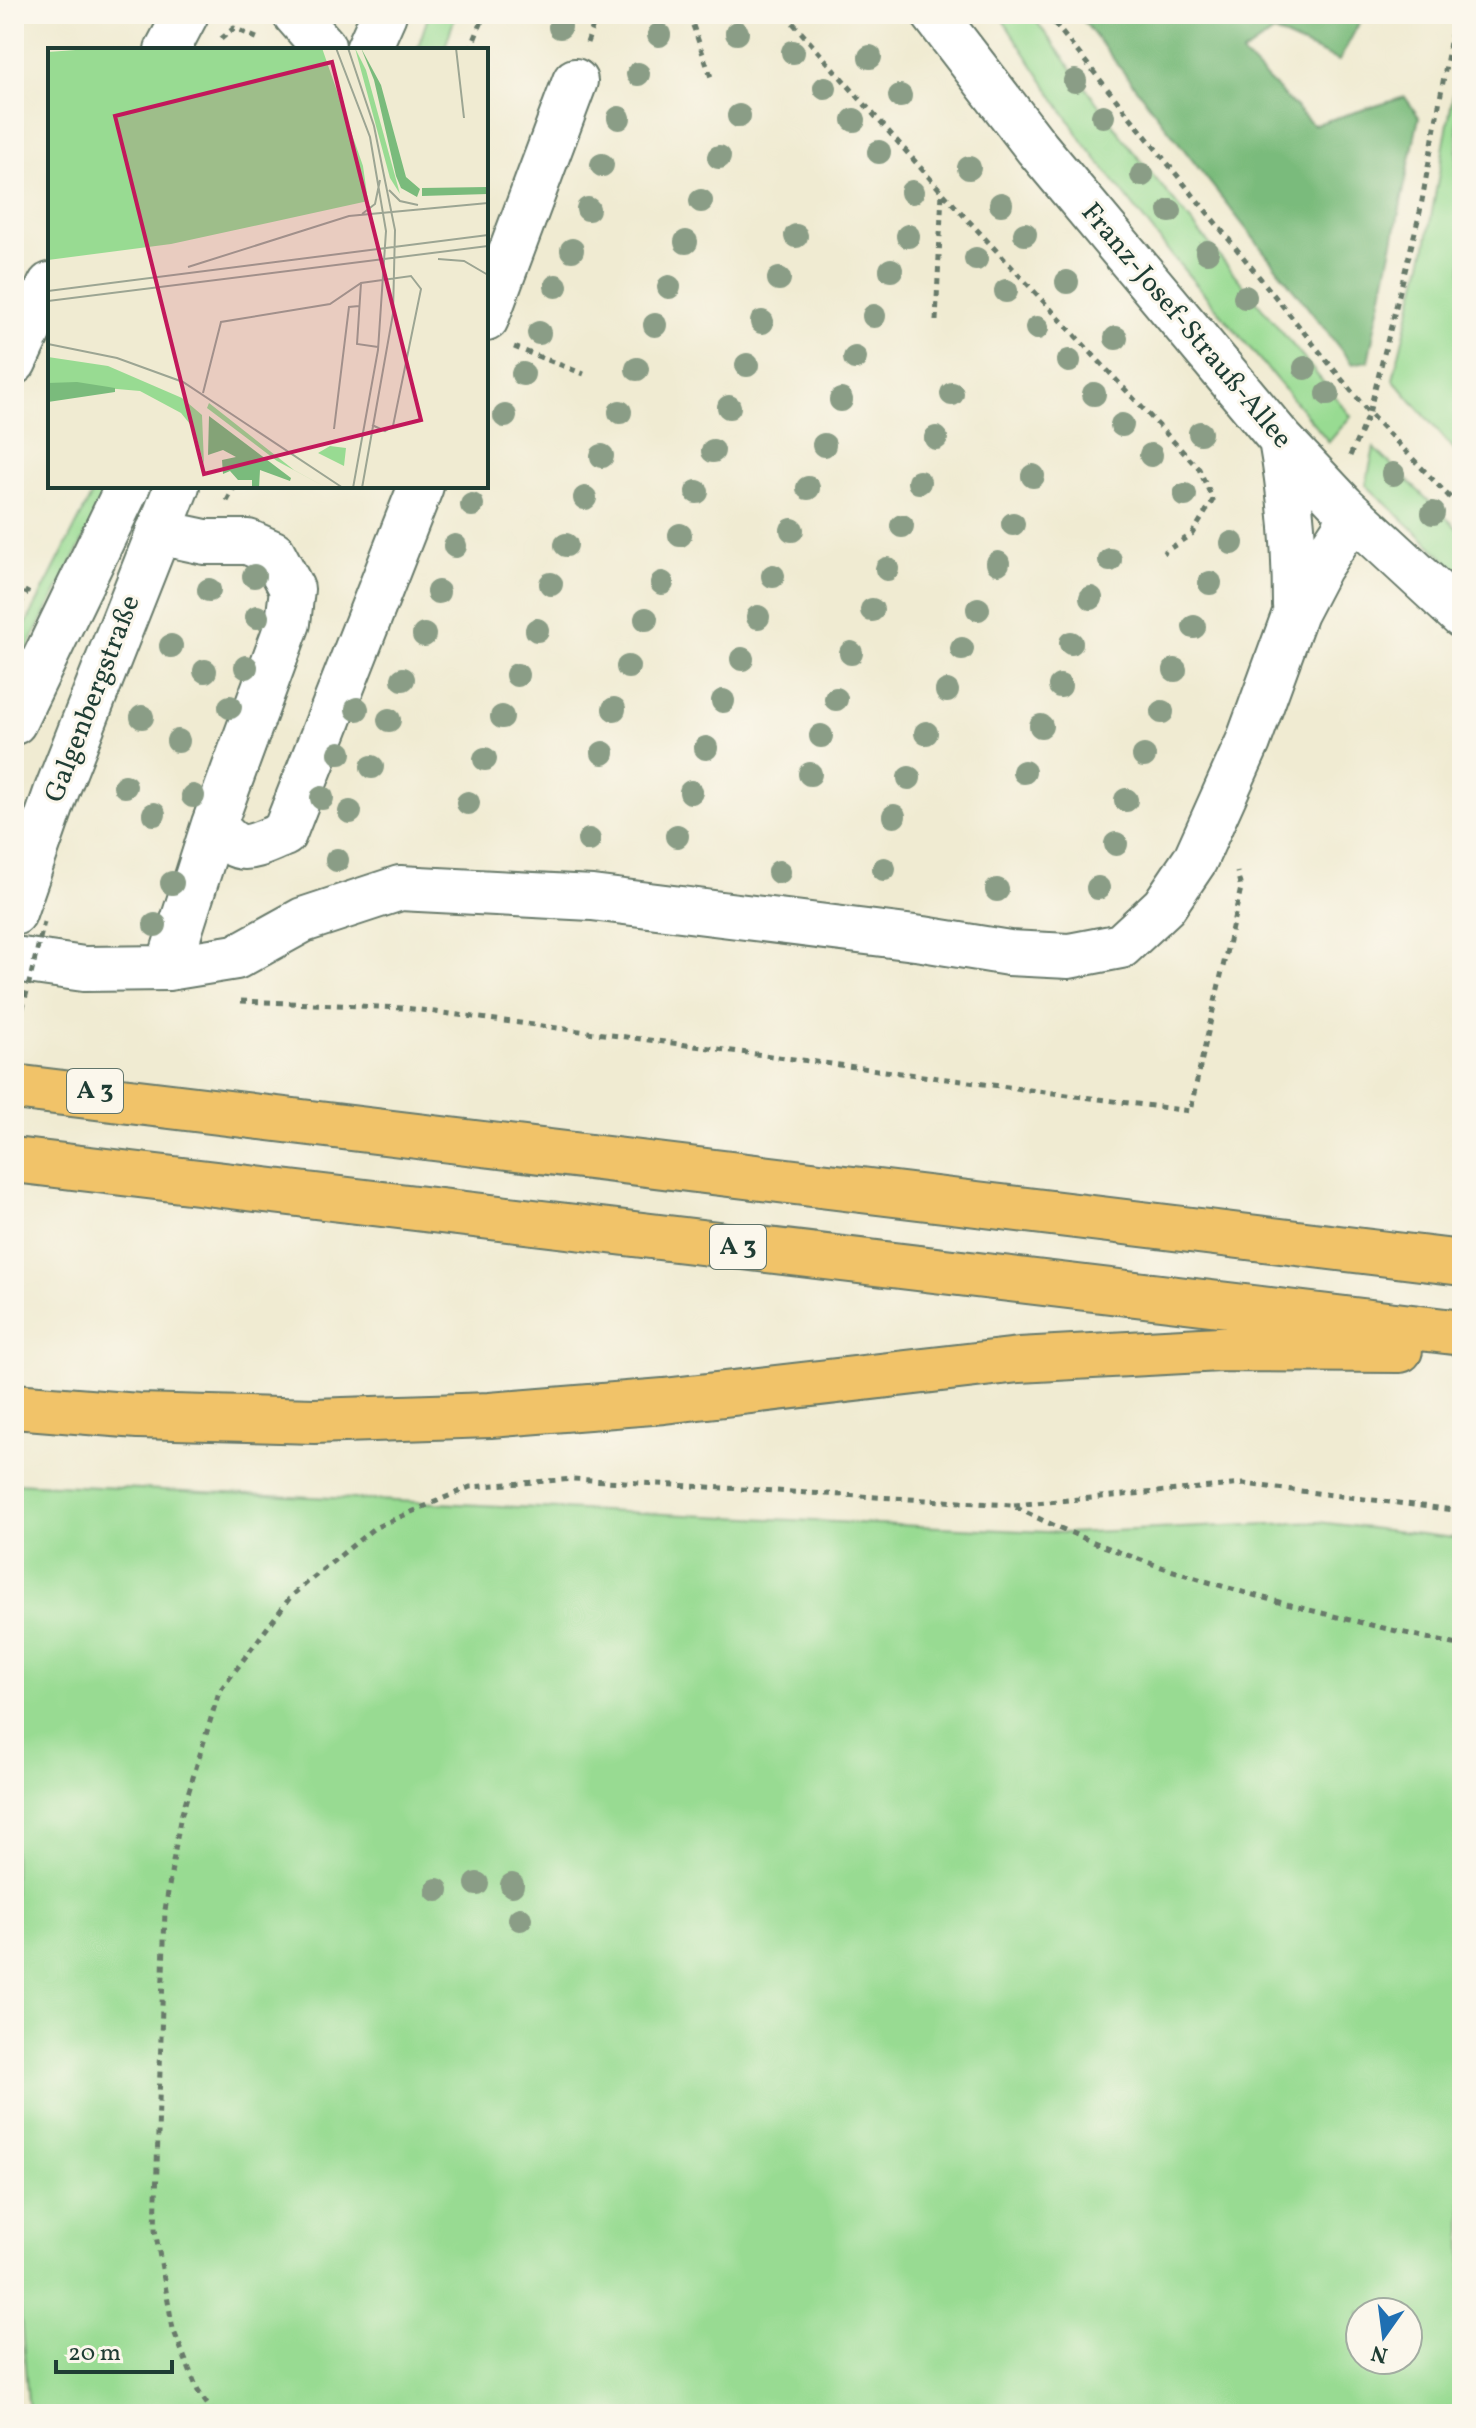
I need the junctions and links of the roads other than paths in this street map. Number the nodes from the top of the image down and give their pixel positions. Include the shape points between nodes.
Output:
1 (186, 14) edge
2 (384, 14) edge
3 (934, 14) edge
4 (281, 28) edge
5 (328, 37) edge
6 (168, 48) edge
7 (369, 48) edge
8 (575, 81) dead end
9 (48, 289) edge
10 (493, 330) edge
11 (14, 362) edge
12 (1281, 440) junction
13 (127, 488) edge
14 (176, 488) edge
15 (420, 488) edge
16 (1340, 503) junction
17 (158, 532) junction
18 (1294, 542) junction
19 (1295, 613) junction
20 (1462, 616) edge
21 (14, 722) edge
22 (214, 824) junction
23 (29, 918) edge
24 (14, 959) edge
25 (168, 968) junction
26 (14, 1077) edge
27 (14, 1087) edge
28 (177, 1106) junction
29 (14, 1160) edge
30 (1462, 1263) edge
31 (1462, 1333) edge
32 (1462, 1351) edge
33 (26, 1412) edge

1 - 6 street
2 - 7 street
3 - 12 street, Franz-Josef-Strauß-Allee
4 - 5 street
8 - 10 street
9 - 11 street
12 - 16 street, Franz-Josef-Strauß-Allee
12 - 18 street
13 - 21 street, Galgenbergstraße
14 - 17 street, Galgenbergstraße
15 - 22 street via 284,834 248,848 228,842
16 - 18 street
16 - 19 street via 1319,567
16 - 20 street, Franz-Josef-Strauß-Allee
17 - 22 street via 205,542 248,542 273,553 292,589 288,623
17 - 23 street, Galgenbergstraße via 57,790
18 - 19 street
19 - 25 street via 1248,742 1195,860 1164,906 1121,946 1069,956 1009,953 592,898 400,888 303,920 236,957
22 - 25 street
24 - 25 street via 84,969
26 - 28 highway, A 3
27 - 28 highway, A 3
28 - 30 highway, A 3
29 - 31 highway, A 3
32 - 33 highway via 1220,1349 1019,1360 664,1401 490,1415 314,1421

